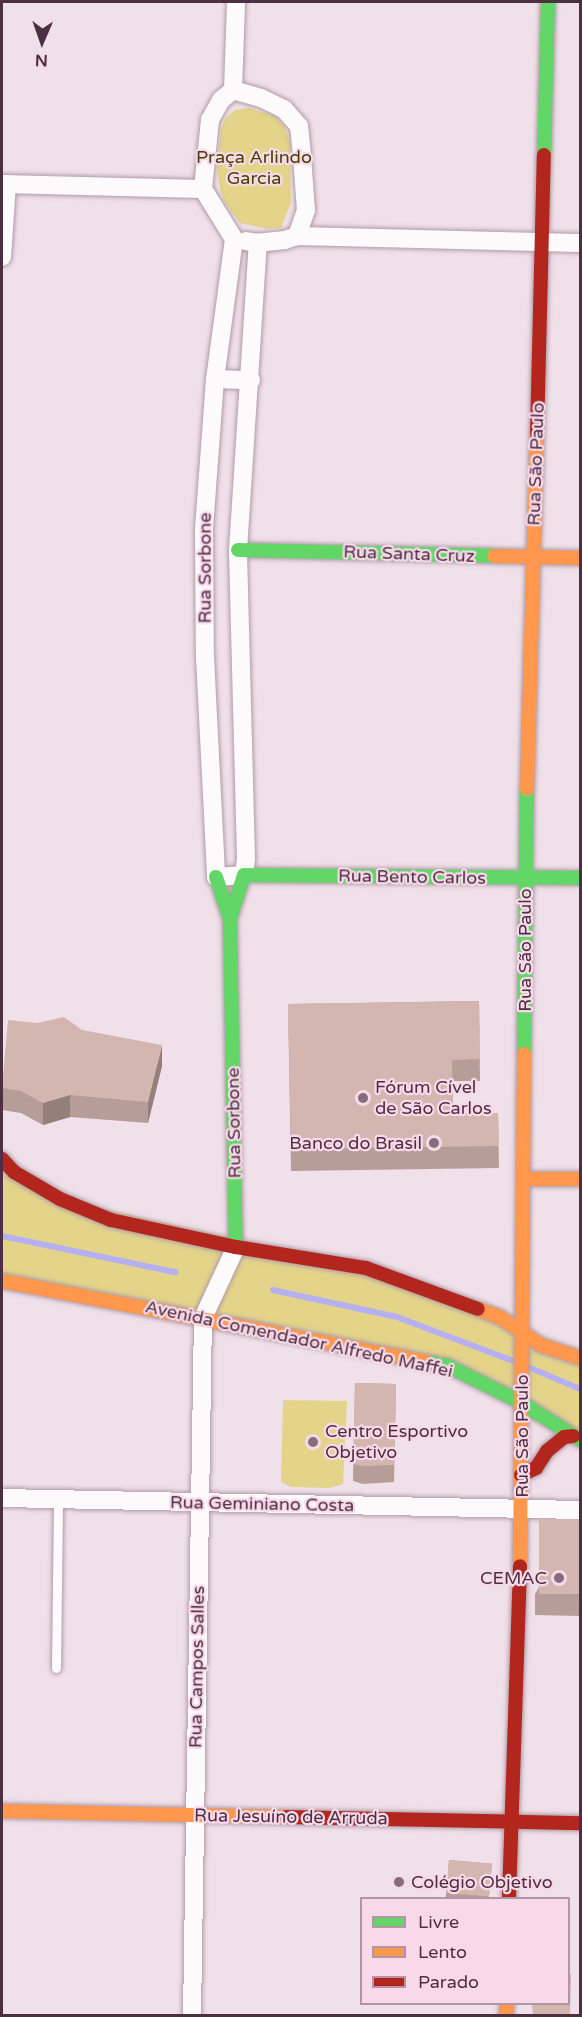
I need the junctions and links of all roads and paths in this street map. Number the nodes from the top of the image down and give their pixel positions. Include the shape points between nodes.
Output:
1 (236, 2) edge
2 (548, 2) edge
3 (233, 90) junction
4 (4, 184) edge
5 (203, 189) junction
6 (297, 236) junction
7 (234, 239) junction
8 (543, 242) junction
9 (258, 243) junction
10 (580, 243) edge
11 (2, 257) edge
12 (215, 379) junction
13 (251, 380) junction
14 (238, 550) junction
15 (532, 558) junction
16 (580, 558) edge
17 (244, 875) junction
18 (216, 877) junction
19 (525, 878) junction
20 (580, 878) edge
21 (230, 919) junction
22 (2, 1159) edge
23 (524, 1179) junction
24 (580, 1179) edge
25 (236, 1247) junction
26 (2, 1281) edge
27 (203, 1318) junction
28 (522, 1334) junction
29 (580, 1358) edge
30 (520, 1402) junction
31 (577, 1438) edge
32 (521, 1475) junction
33 (2, 1498) edge
34 (58, 1498) junction
35 (199, 1503) junction
36 (522, 1510) junction
37 (580, 1510) edge
38 (56, 1668) dead end
39 (2, 1811) edge
40 (196, 1815) junction
41 (511, 1822) junction
42 (580, 1823) edge
43 (509, 1897) edge
44 (192, 2016) edge

1 - 3 street
2 - 8 street, Rua São Paulo
3 - 5 street via 221,100 210,120
3 - 6 street via 284,108 299,126 306,210
4 - 5 street
4 - 11 street
5 - 7 street
6 - 8 street
6 - 9 street
7 - 9 street
7 - 12 street, Rua Sorbone
8 - 10 street
8 - 15 street, Rua São Paulo
9 - 13 street, Rua Sorbone
12 - 13 street
12 - 18 street, Rua Sorbone via 204,528 205,657
13 - 14 street, Rua Sorbone
14 - 15 street, Rua Santa Cruz
14 - 17 street, Rua Sorbone
15 - 16 street, Rua Santa Cruz
15 - 19 street, Rua São Paulo
17 - 18 street
17 - 19 street, Rua Bento Carlos
17 - 21 street, Rua Sorbone
18 - 21 street, Rua Sorbone
19 - 20 street, Rua Bento Carlos
19 - 23 street, Rua São Paulo
21 - 25 street, Rua Sorbone
22 - 25 street via 14,1172 60,1199 111,1220
23 - 24 street
23 - 28 street, Rua São Paulo
25 - 27 street, Rua Sorbone
25 - 28 street via 366,1268 500,1317
26 - 27 street, Avenida Comendador Alfredo Maffei
27 - 30 street, Avenida Comendador Alfredo Maffei via 448,1366
27 - 35 street, Rua Campos Salles
28 - 29 street
28 - 30 street, Rua São Paulo
30 - 31 street, Avenida Comendador Alfredo Maffei
30 - 32 street, Rua São Paulo
31 - 32 street via 564,1437 547,1451 536,1468
32 - 36 street, Rua São Paulo
33 - 34 street, Rua Geminiano Costa
34 - 35 street, Rua Geminiano Costa
34 - 38 lane
35 - 36 street, Rua Geminiano Costa
35 - 40 street, Rua Campos Salles
36 - 37 street, Rua Geminiano Costa
36 - 41 street, Rua São Paulo
39 - 40 street, Rua Jesuíno de Arruda
40 - 41 street, Rua Jesuíno de Arruda
40 - 44 street, Rua Campos Salles
41 - 42 street, Rua Jesuíno de Arruda
41 - 43 street, Rua São Paulo

